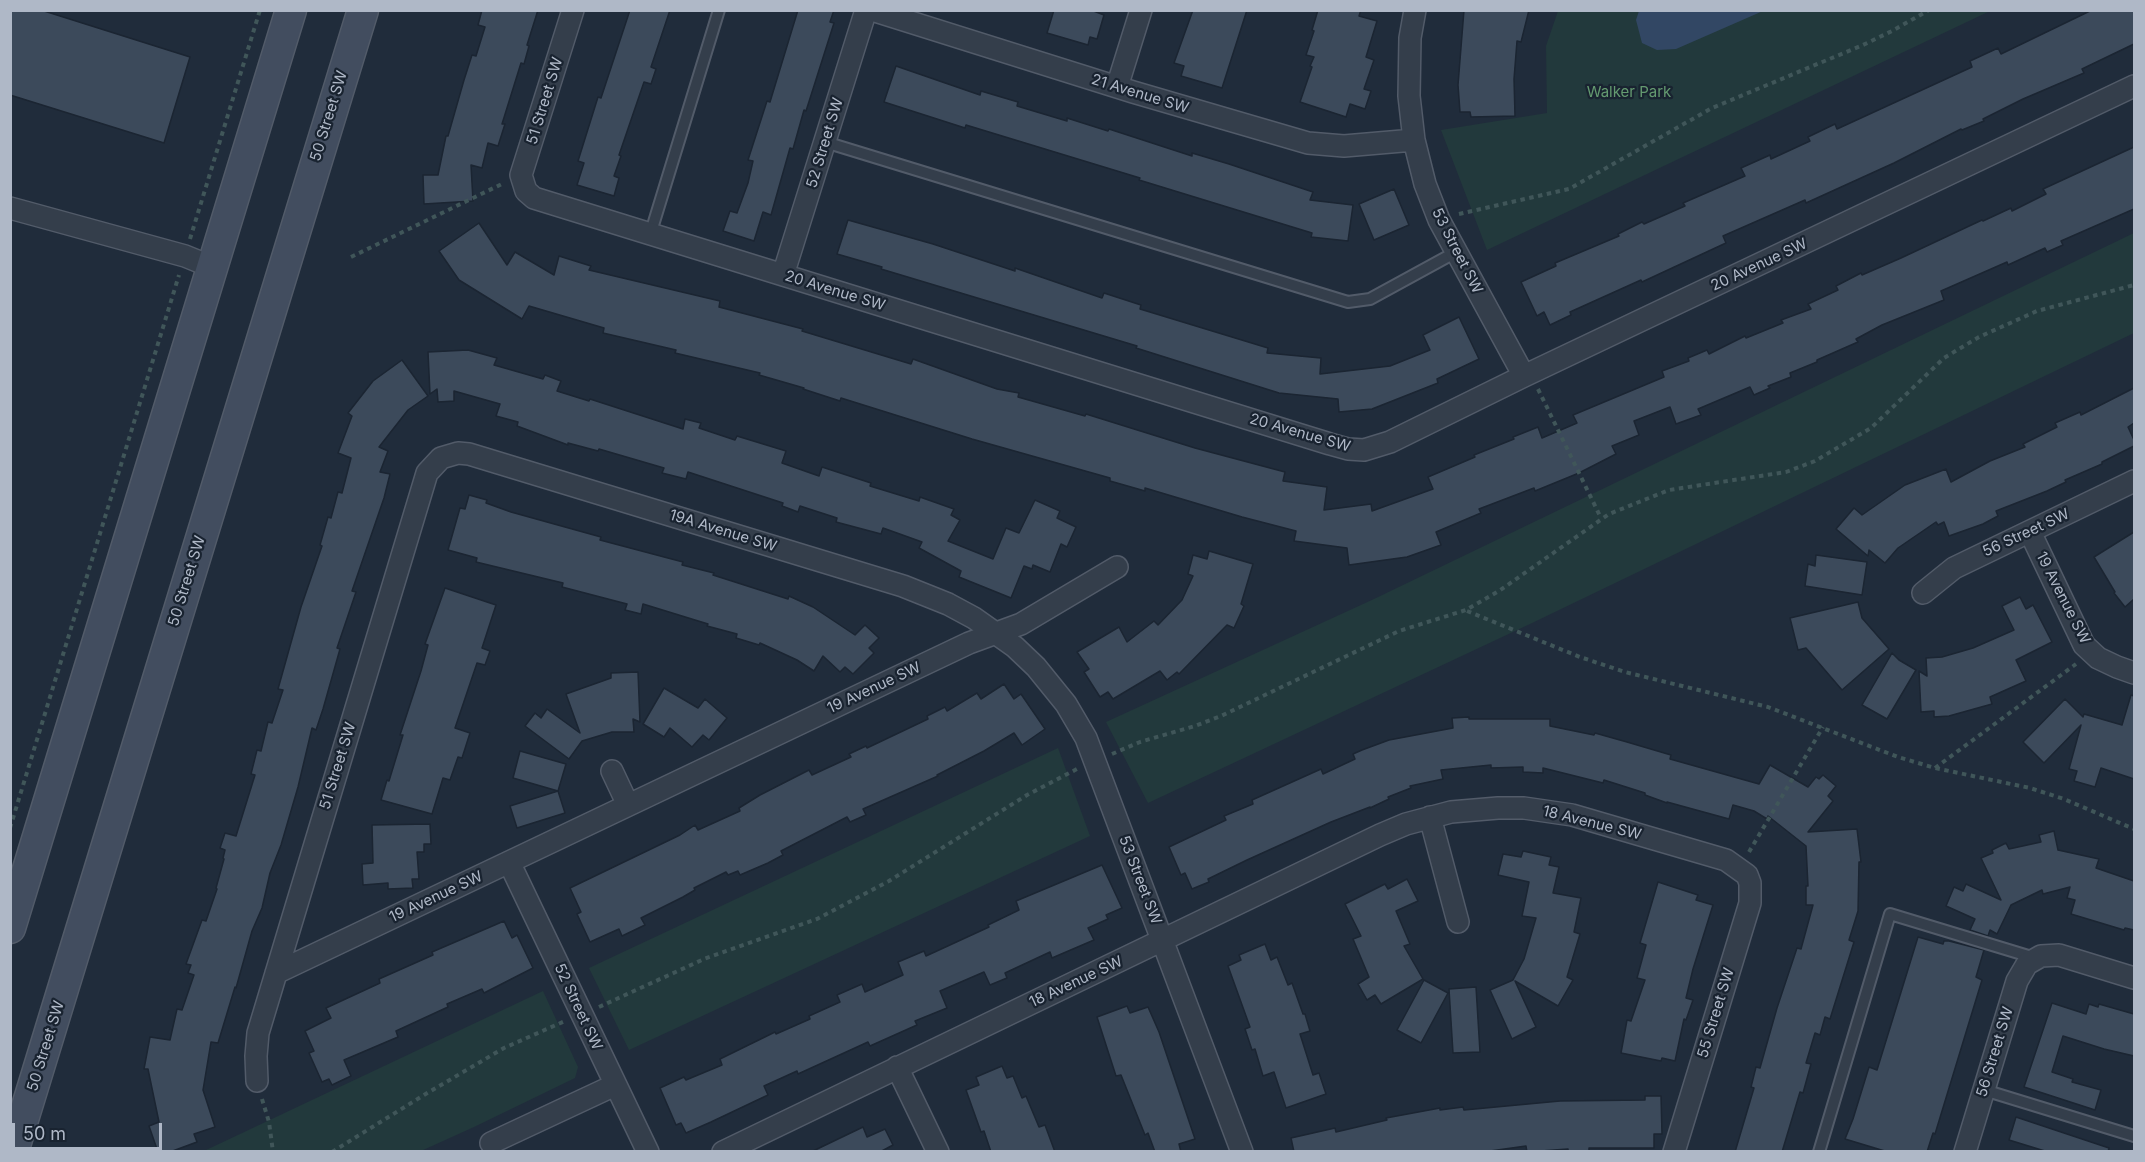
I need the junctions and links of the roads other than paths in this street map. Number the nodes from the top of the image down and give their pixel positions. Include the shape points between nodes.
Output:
1 (291, 10) edge
2 (363, 10) edge
3 (573, 10) edge
4 (719, 10) edge
5 (866, 10) edge
6 (872, 10) edge
7 (1141, 10) edge
8 (1415, 10) edge
9 (2134, 86) edge
10 (1117, 87) junction
11 (1414, 140) junction
12 (825, 142) junction
13 (524, 183) joint
14 (10, 208) edge
15 (650, 234) junction
16 (1456, 252) junction
17 (199, 262) junction
18 (783, 275) junction
19 (1531, 382) junction
20 (441, 458) joint
21 (2134, 481) edge
22 (2030, 532) junction
23 (1117, 567) dead end
24 (1923, 593) dead end
25 (997, 633) junction
26 (2134, 673) edge
27 (612, 771) dead end
28 (628, 805) junction
29 (1430, 817) junction
30 (509, 862) junction
31 (1743, 871) joint
32 (1458, 922) dead end
33 (10, 928) edge
34 (1163, 941) junction
35 (2035, 958) junction
36 (276, 973) junction
37 (2134, 978) edge
38 (897, 1066) junction
39 (257, 1081) road end
40 (615, 1085) junction
41 (1984, 1090) junction
42 (2134, 1136) edge
43 (493, 1147) edge
44 (13, 1152) edge
45 (648, 1152) edge
46 (723, 1152) edge
47 (938, 1152) edge
48 (1242, 1152) edge
49 (1674, 1152) edge
50 (1819, 1152) edge
51 (1965, 1152) edge

1 - 17 main road
2 - 44 main road, 50 Street SW
3 - 13 street, 51 Street SW
4 - 15 lane
5 - 12 street, 52 Street SW
6 - 10 street, 21 Avenue SW
7 - 10 street
8 - 11 street, 53 Street SW via 1408,67
9 - 19 street, 20 Avenue SW
10 - 11 street, 21 Avenue SW via 1308,143 1344,146
11 - 16 street, 53 Street SW via 1425,184
12 - 16 lane via 1348,302 1370,299
12 - 18 street, 52 Street SW
13 - 15 street, 20 Avenue SW via 545,202
14 - 17 street
15 - 18 street, 20 Avenue SW
16 - 19 street, 53 Street SW
17 - 33 main road
18 - 19 street, 20 Avenue SW via 1348,449 1364,450 1390,442
20 - 25 street, 19A Avenue SW via 469,454 903,586 948,604
20 - 36 street, 51 Street SW via 424,483
21 - 22 street, 56 Street SW
22 - 24 street, 56 Street SW via 1954,567
22 - 26 street, 19 Avenue SW via 2080,637 2091,652
23 - 25 street, 19 Avenue SW via 1021,624
25 - 28 street, 19 Avenue SW
25 - 34 street, 53 Street SW via 1036,667 1078,722
27 - 28 street
28 - 30 street, 19 Avenue SW
29 - 31 street, 18 Avenue SW via 1498,808 1550,811 1726,860
29 - 32 street
29 - 34 street, 18 Avenue SW via 1380,835
30 - 36 street, 19 Avenue SW
30 - 40 street, 52 Street SW
31 - 49 street, 55 Street SW via 1750,883 1750,903
34 - 38 street, 18 Avenue SW
34 - 48 street, 53 Street SW
35 - 37 street via 2059,955
35 - 41 street, 56 Street SW via 2017,981
35 - 50 lane via 1890,914
36 - 39 street, 51 Street SW via 258,1033
38 - 46 street, 18 Avenue SW
38 - 47 street
40 - 43 street
40 - 45 street, 52 Street SW
41 - 42 lane
41 - 51 street, 56 Street SW

